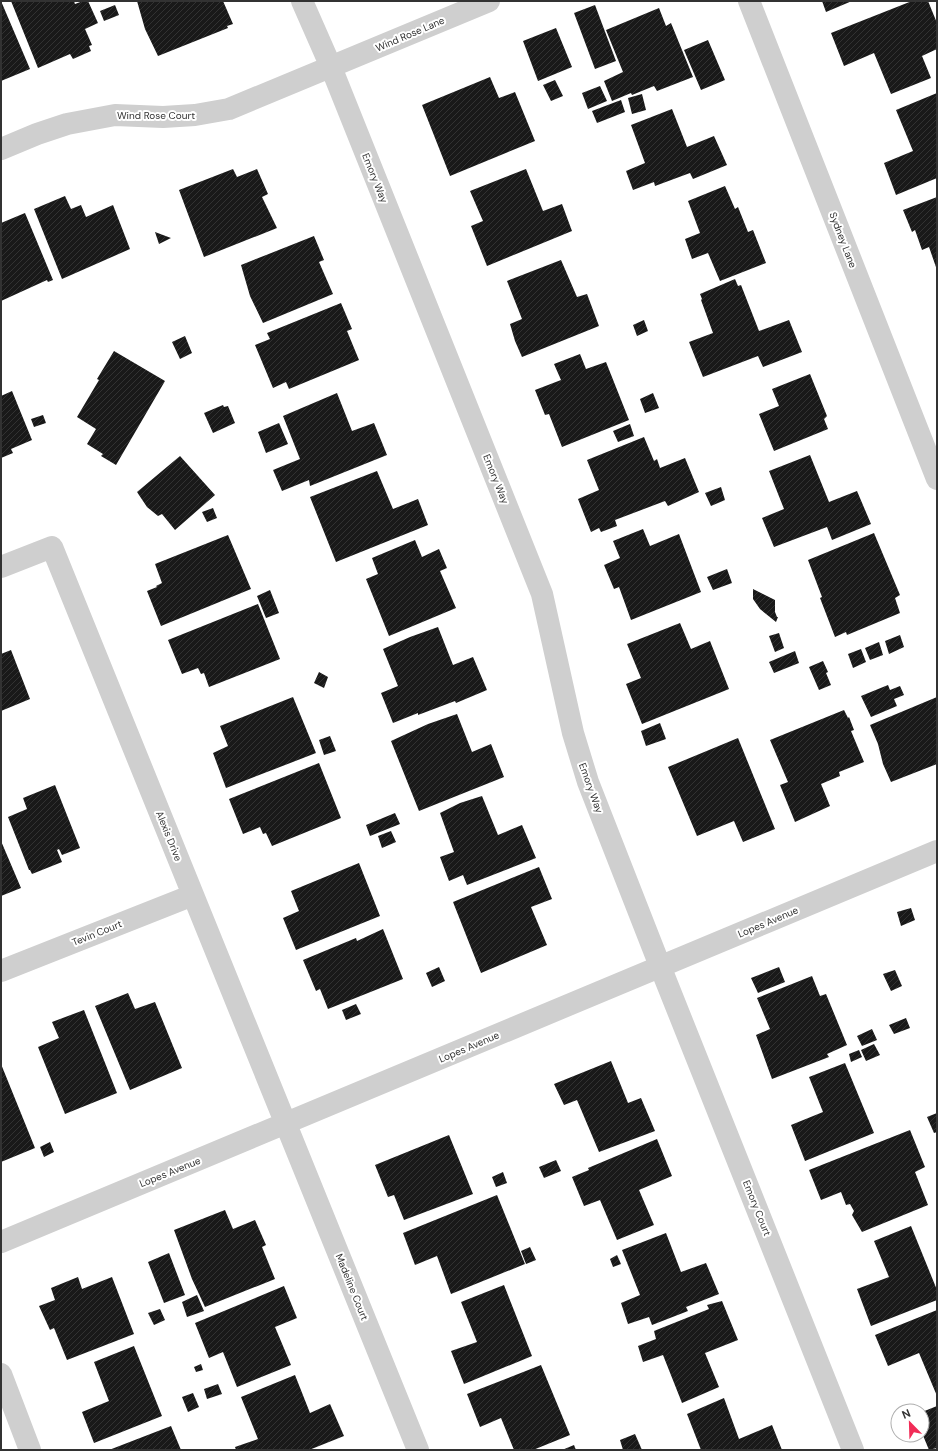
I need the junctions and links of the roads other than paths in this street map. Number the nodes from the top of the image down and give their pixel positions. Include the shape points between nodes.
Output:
1 (302, 1) edge
2 (490, 1) edge
3 (749, 1) edge
4 (331, 67) junction
5 (1, 148) edge
6 (937, 479) edge
7 (1, 567) edge
8 (937, 851) edge
9 (193, 895) junction
10 (660, 966) junction
11 (1, 971) edge
12 (286, 1125) junction
13 (1, 1242) edge
14 (1, 1374) edge
15 (30, 1450) edge
16 (418, 1450) edge
17 (853, 1450) edge

1 - 4 street, Emory Way
2 - 4 street, Wind Rose Lane
3 - 6 street, Sydney Lane
4 - 5 street, Wind Rose Court via 229,109 195,116 115,115 67,124
4 - 10 street, Emory Way via 542,594 572,734 588,782
7 - 9 street, Alexis Drive via 52,547
8 - 10 street, Lopes Avenue
9 - 11 street, Tevin Court
9 - 12 street, Alexis Drive
10 - 12 street, Lopes Avenue
10 - 17 street, Emory Court
12 - 13 street, Lopes Avenue
12 - 16 street, Madeline Court
14 - 15 street

